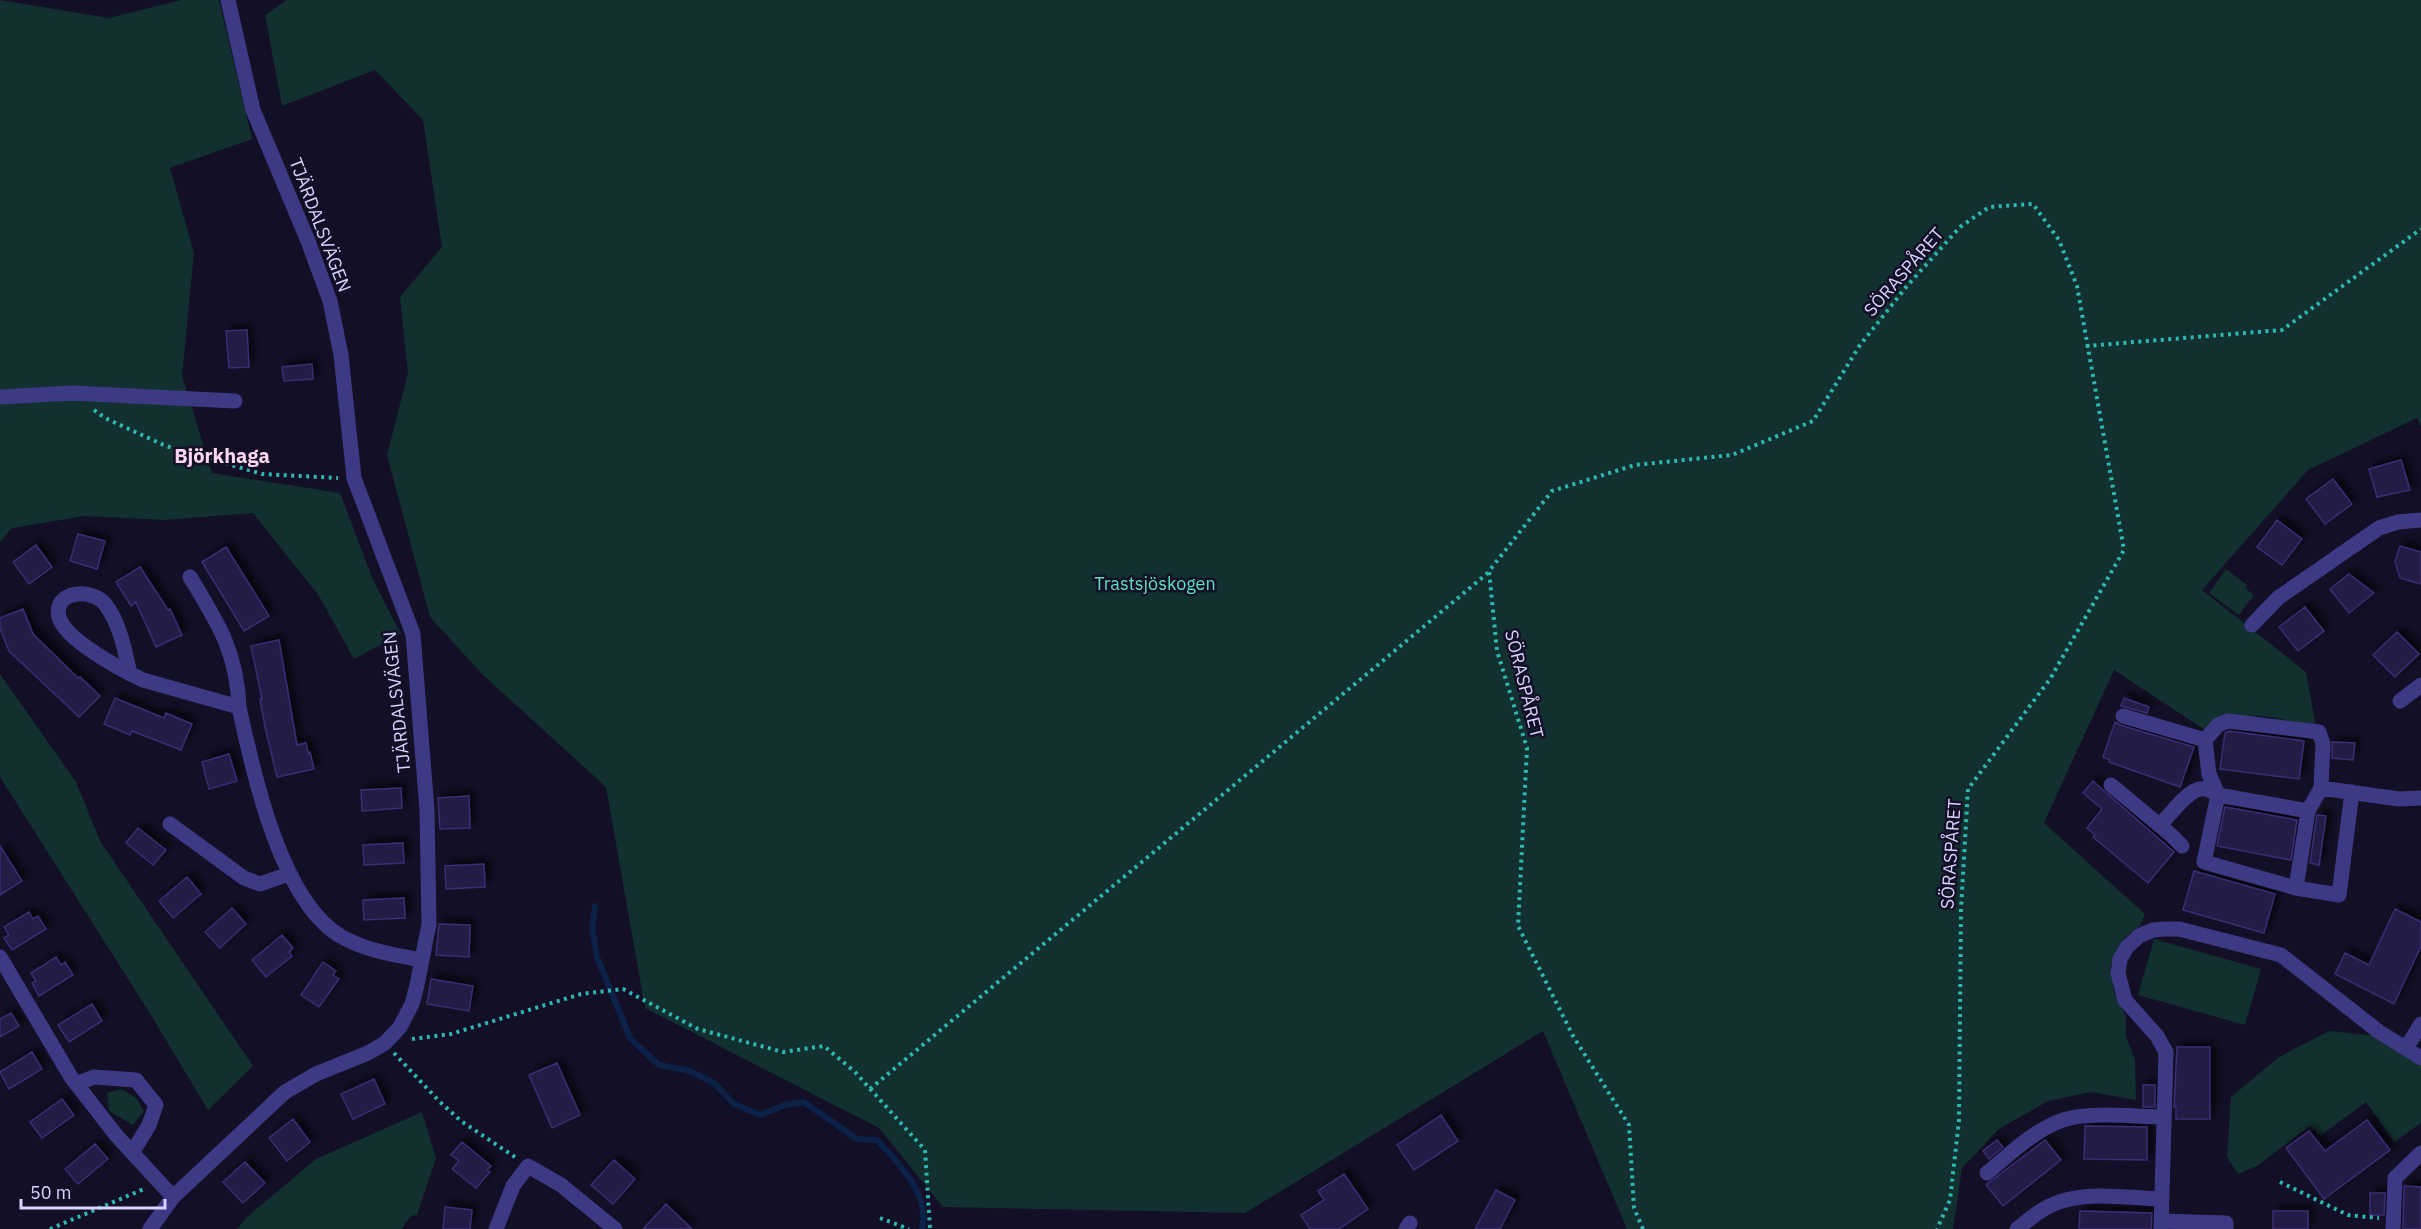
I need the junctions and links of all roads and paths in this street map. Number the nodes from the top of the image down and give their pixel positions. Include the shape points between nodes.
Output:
1 (228, 0) edge
2 (2421, 229) edge
3 (2086, 346) junction
4 (72, 393) junction
5 (0, 397) edge
6 (236, 401) dead end
7 (354, 478) junction
8 (2421, 520) edge
9 (1489, 571) junction
10 (190, 577) dead end
11 (2252, 625) dead end
12 (130, 674) junction
13 (2421, 686) edge
14 (2400, 701) dead end
15 (239, 707) junction
16 (2122, 716) dead end
17 (2205, 740) junction
18 (2111, 785) dead end
19 (2321, 788) junction
20 (2352, 792) junction
21 (2218, 795) junction
22 (2421, 798) edge
23 (2308, 811) junction
24 (170, 824) dead end
25 (2160, 825) junction
26 (2182, 846) dead end
27 (289, 874) junction
28 (2296, 888) junction
29 (0, 957) edge
30 (422, 960) junction
31 (2421, 1024) edge
32 (385, 1043) junction
33 (2406, 1048) junction
34 (2421, 1058) edge
35 (76, 1083) junction
36 (870, 1089) junction
37 (2164, 1117) junction
38 (132, 1153) junction
39 (2421, 1153) edge
40 (528, 1166) junction
41 (1987, 1173) dead end
42 (160, 1182) junction
43 (2280, 1182) dead end
44 (173, 1197) junction
45 (2160, 1199) junction
46 (880, 1218) dead end
47 (2393, 1224) edge
48 (2161, 1225) edge
49 (50, 1229) edge
50 (150, 1229) edge
51 (496, 1229) edge
52 (615, 1229) edge
53 (909, 1229) edge
54 (930, 1229) edge
55 (1642, 1229) edge
56 (1937, 1229) edge
57 (2017, 1229) edge
58 (2226, 1229) edge

1 - 7 street, TJÄRDALSVÄGEN via 253,110 309,240 330,301 341,355
2 - 3 path via 2282,330
3 - 9 path, SÖRASPÅRET via 2077,286 2059,240 2033,204 1989,207 1960,227 1907,286 1860,345 1813,421 1732,455 1635,465 1552,491
3 - 56 path, SÖRASPÅRET via 2124,550 2050,679 1968,789 1961,909 1959,1120 1950,1200
4 - 5 street
4 - 6 street
4 - 7 path via 105,418 166,446 262,474
7 - 30 street, TJÄRDALSVÄGEN via 413,634 427,810 429,924
8 - 11 street via 2379,528 2278,598
9 - 36 path
9 - 55 path, SÖRASPÅRET via 1497,651 1527,748 1518,927 1573,1036 1629,1125 1634,1208
10 - 15 street via 227,642 235,666
12 - 12 street via 98,655 64,626 59,616 65,598 76,593 92,594 104,602 119,631
12 - 15 street
13 - 14 street
15 - 27 street via 259,790
16 - 17 street
17 - 19 street via 2218,725 2229,721 2319,732 2323,744
17 - 21 street via 2209,774
18 - 25 street
19 - 20 street
19 - 23 street
20 - 22 street
20 - 28 street via 2339,895
21 - 23 street
21 - 25 street via 2198,789
21 - 28 street via 2204,862
23 - 28 street
24 - 27 street via 244,878 260,884
25 - 26 street
27 - 30 street via 310,909 341,937 373,950
29 - 35 street
30 - 32 street, TJÄRDALSVÄGEN via 412,1004 400,1027
31 - 33 street
32 - 36 path via 451,1034 529,1008 623,989 698,1029 783,1052 824,1046
32 - 40 path via 461,1121
32 - 44 street, TJÄRDALSVÄGEN via 285,1092
33 - 34 street
33 - 37 street via 2281,955 2179,929 2153,930 2127,947 2118,973 2125,1000 2157,1036 2166,1053
35 - 38 street
35 - 38 street via 94,1077 136,1080 156,1105
36 - 54 path via 925,1150
37 - 41 street via 2093,1116 2062,1120 2046,1127
37 - 45 street
38 - 42 street
39 - 47 street via 2395,1178
40 - 51 street via 513,1186
40 - 52 street via 561,1185
42 - 44 street
42 - 49 path
43 - 47 path via 2348,1215
44 - 50 street, TJÄRDALSVÄGEN
45 - 48 street
45 - 57 street via 2065,1200 2036,1214
46 - 53 path
48 - 58 street via 2226,1222

